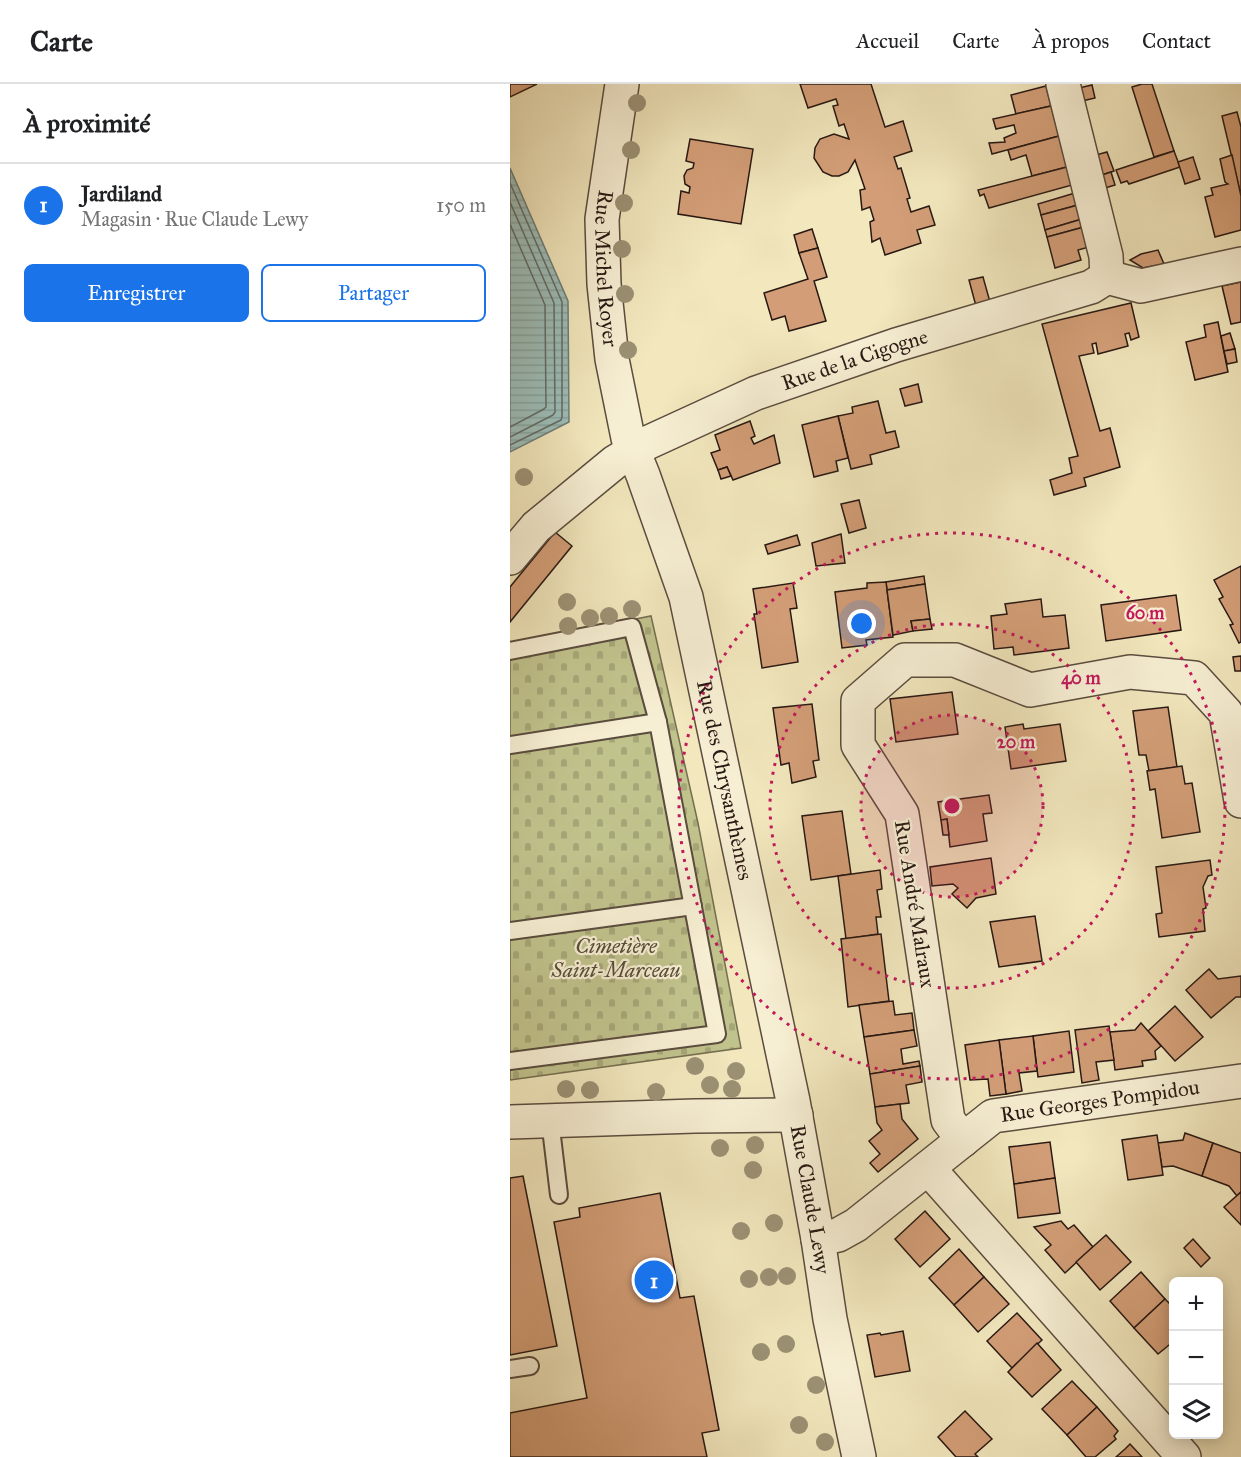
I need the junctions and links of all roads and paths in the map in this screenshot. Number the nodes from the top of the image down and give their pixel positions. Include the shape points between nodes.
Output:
1 (622, 84) edge
2 (1063, 84) edge
3 (1241, 264) edge
4 (1107, 277) junction
5 (632, 451) junction
6 (510, 558) edge
7 (510, 651) edge
8 (658, 722) junction
9 (510, 745) edge
10 (1241, 801) edge
11 (693, 906) junction
12 (510, 931) edge
13 (510, 1061) edge
14 (1241, 1081) edge
15 (796, 1115) junction
16 (550, 1120) junction
17 (510, 1122) edge
18 (963, 1140) junction
19 (928, 1168) junction
20 (559, 1195) dead end
21 (818, 1239) junction
22 (530, 1366) dead end
23 (510, 1370) edge
24 (859, 1457) edge
25 (1184, 1457) edge

1 - 5 street, Rue Michel Royer via 602,219 612,359
2 - 4 street via 1106,256
3 - 4 street via 1141,286
4 - 5 street, Rue de la Cigogne via 1091,287 896,345 756,393
5 - 6 street, Rue de la Cigogne via 536,527
5 - 15 street, Rue des Chrysanthèmes via 686,597
7 - 8 lane via 632,627
8 - 9 lane
8 - 11 lane
10 - 18 street, Rue André Malraux via 1226,713 1194,678 1130,672 1030,690 955,660 905,660 858,701 858,745 902,814 948,1120
11 - 12 lane
11 - 13 lane via 717,1034
14 - 18 street, Rue Georges Pompidou via 993,1116
15 - 16 street, Rue Claude Lewy
15 - 21 street, Rue Claude Lewy
16 - 17 street, Rue Claude Lewy
16 - 20 lane
18 - 19 street, Rue Georges Pompidou
19 - 21 street, Rue Georges Pompidou via 856,1225 838,1235
19 - 25 street
21 - 24 street, Rue Claude Lewy
22 - 23 lane

